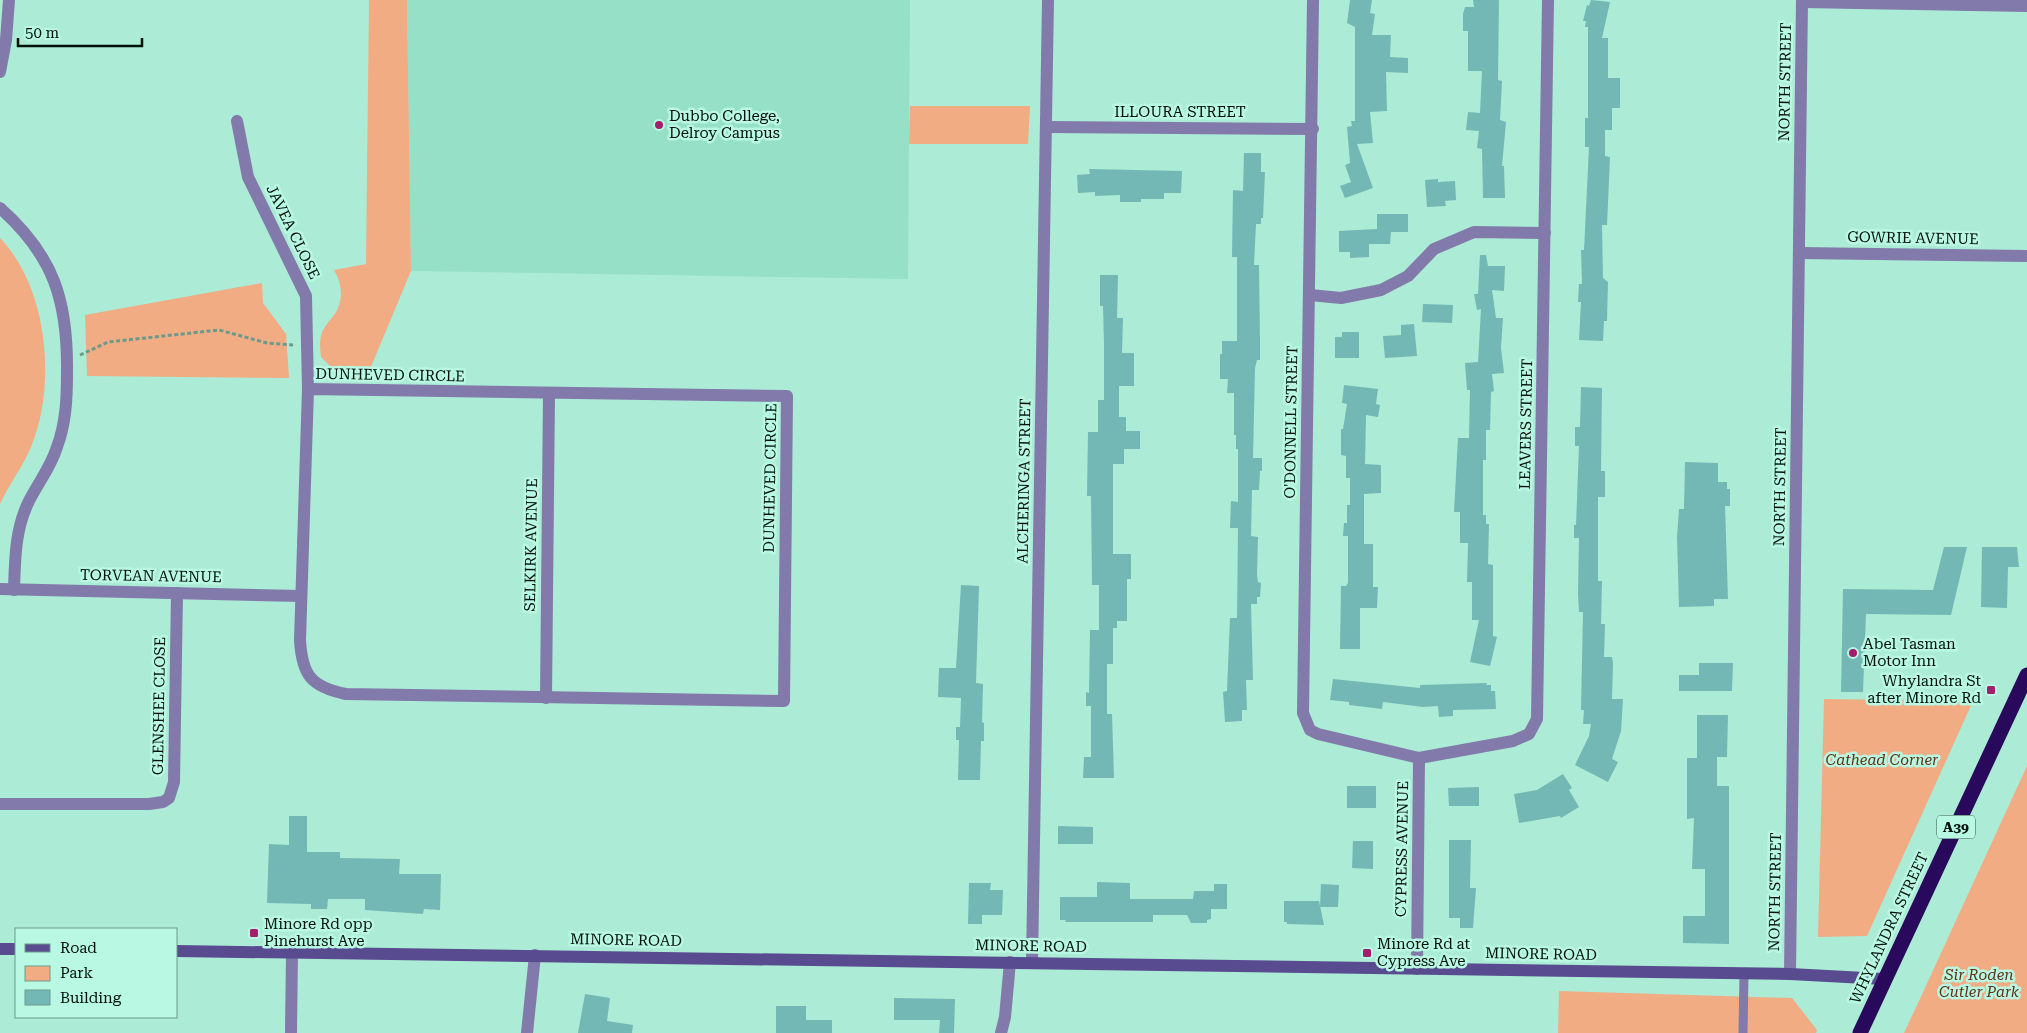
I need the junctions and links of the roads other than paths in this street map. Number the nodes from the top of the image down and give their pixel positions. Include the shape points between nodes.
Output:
1 (9, 0) edge
2 (1048, 0) edge
3 (1313, 0) edge
4 (1548, 0) edge
5 (1802, 1) edge
6 (2027, 6) edge
7 (0, 72) edge
8 (236, 121) dead end
9 (1047, 127) junction
10 (1313, 129) junction
11 (0, 208) edge
12 (1545, 233) junction
13 (1799, 252) junction
14 (2027, 256) edge
15 (1310, 296) junction
16 (308, 389) junction
17 (549, 393) junction
18 (0, 590) edge
19 (14, 590) junction
20 (177, 593) junction
21 (301, 596) junction
22 (2025, 683) edge
23 (546, 698) junction
24 (1419, 758) junction
25 (0, 804) edge
26 (0, 949) edge
27 (15, 949) edge
28 (178, 951) edge
29 (292, 952) junction
30 (535, 955) junction
31 (1010, 962) junction
32 (1032, 962) junction
33 (1417, 969) junction
34 (1744, 974) junction
35 (1790, 974) junction
36 (1884, 979) junction
37 (291, 1033) edge
38 (528, 1033) edge
39 (1001, 1033) edge
40 (1743, 1033) edge
41 (1860, 1033) edge

1 - 7 street
2 - 9 street, ALCHERINGA STREET
3 - 10 street, O'DONNELL STREET
4 - 12 street, LEAVERS STREET
5 - 6 street
5 - 13 street, NORTH STREET
8 - 16 street, JAVEA CLOSE via 248,176 306,296
9 - 10 street, ILLOURA STREET
9 - 32 street, ALCHERINGA STREET
10 - 15 street, O'DONNELL STREET
11 - 19 street via 36,246 62,300 67,327 63,428 49,465 21,520 16,540
12 - 15 street via 1474,232 1434,249 1408,276 1381,290 1340,298
12 - 24 street, LEAVERS STREET via 1537,719 1528,734 1512,741
13 - 14 street, GOWRIE AVENUE
13 - 35 street, NORTH STREET
15 - 24 street, O'DONNELL STREET via 1303,712 1310,730 1318,734
16 - 17 street, DUNHEVED CIRCLE
16 - 21 street, DUNHEVED CIRCLE
17 - 23 street, SELKIRK AVENUE
17 - 23 street, DUNHEVED CIRCLE via 787,396 787,425 784,701
18 - 19 street, TORVEAN AVENUE
19 - 20 street, TORVEAN AVENUE
20 - 21 street, TORVEAN AVENUE
20 - 25 street, GLENSHEE CLOSE via 174,782 169,798 148,804
21 - 23 street, DUNHEVED CIRCLE via 300,640 304,668 318,686 330,691
22 - 36 highway, WHYLANDRA STREET / A39
24 - 33 street, CYPRESS AVENUE
26 - 27 street
28 - 29 street, MINORE ROAD
29 - 30 street, MINORE ROAD
29 - 37 street
30 - 31 street, MINORE ROAD
30 - 38 street
31 - 32 street, MINORE ROAD
31 - 39 street
32 - 33 street, MINORE ROAD
33 - 34 street, MINORE ROAD
34 - 35 street, MINORE ROAD
34 - 40 lane
35 - 36 street, MINORE ROAD
36 - 41 highway, WHYLANDRA STREET / A39

